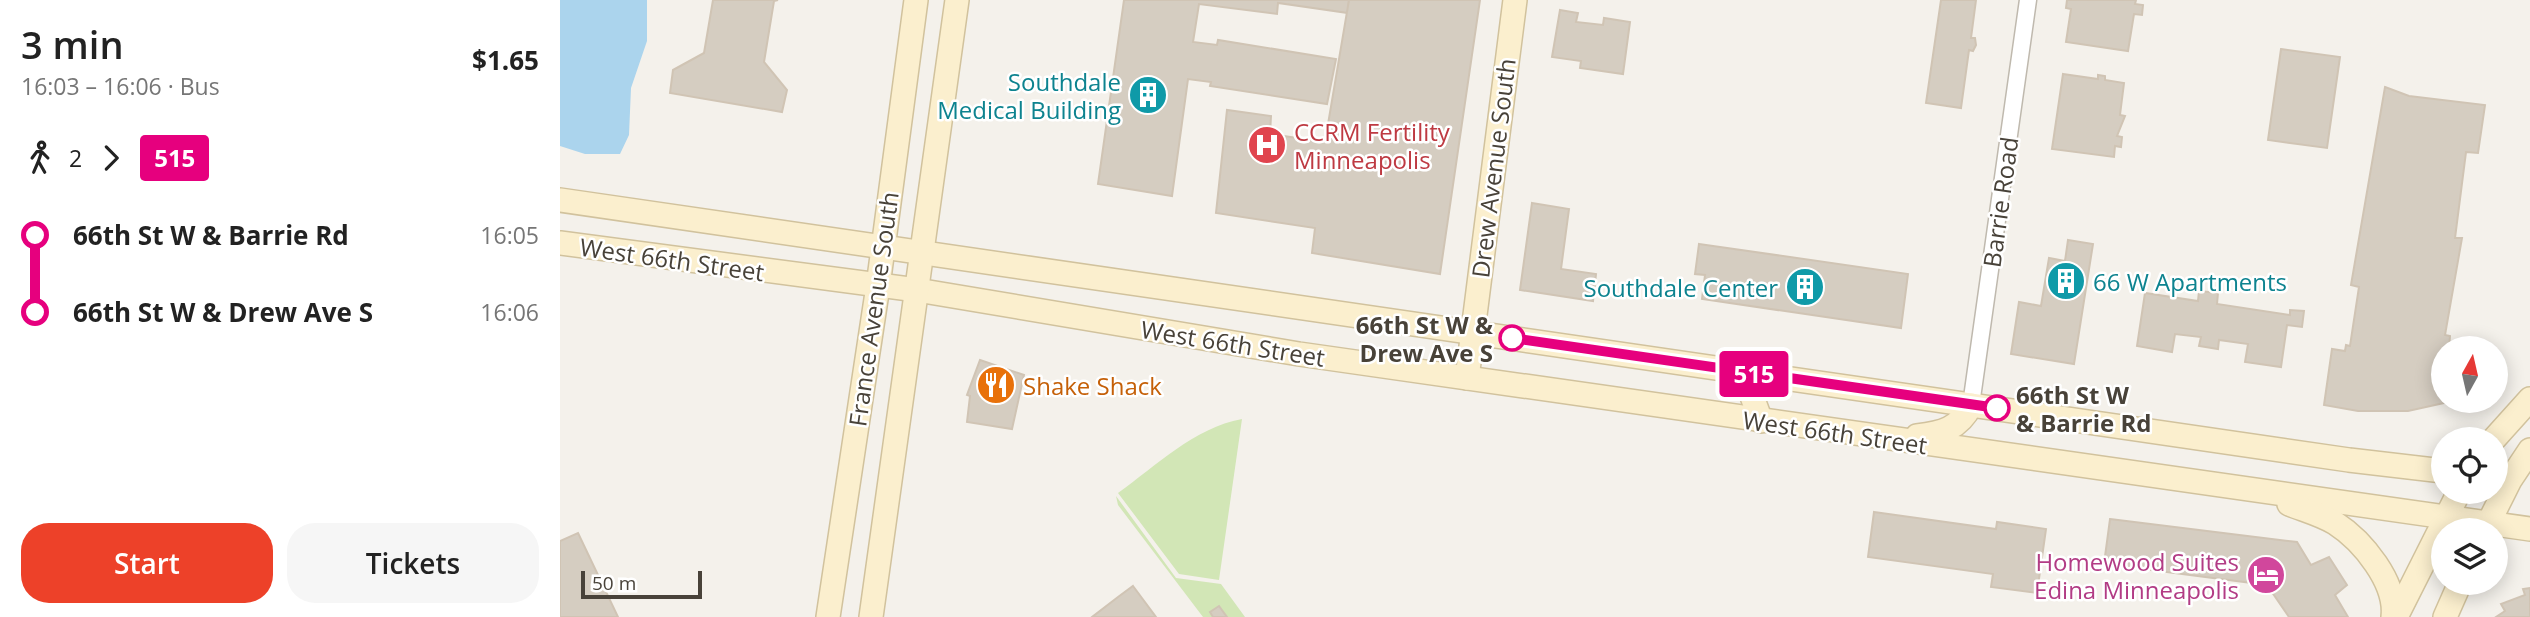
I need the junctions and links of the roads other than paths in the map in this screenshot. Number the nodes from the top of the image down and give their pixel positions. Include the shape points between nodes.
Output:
1 (916, 0) edge
2 (957, 0) edge
3 (1516, 0) edge
4 (2028, 0) edge
5 (560, 200) edge
6 (560, 243) edge
7 (883, 245) junction
8 (923, 250) junction
9 (878, 286) junction
10 (917, 290) junction
11 (1472, 332) junction
12 (1734, 371) junction
13 (1467, 378) junction
14 (2530, 399) edge
15 (1971, 405) junction
16 (1761, 421) junction
17 (2505, 427) edge
18 (1889, 440) junction
19 (2530, 450) edge
20 (2431, 469) edge
21 (2512, 480) edge
22 (2261, 492) junction
23 (2452, 504) edge
24 (2446, 515) junction
25 (2457, 518) edge
26 (2491, 518) edge
27 (2508, 527) edge
28 (2530, 529) edge
29 (2455, 595) edge
30 (828, 617) edge
31 (871, 617) edge
32 (2395, 617) edge
33 (2445, 617) edge

1 - 7 main road, France Avenue South
2 - 8 main road, France Avenue South
3 - 11 main road, Drew Avenue South
4 - 15 street, Barrie Road
5 - 7 main road, West 66th Street
6 - 9 main road, West 66th Street
7 - 8 main road, West 66th Street
7 - 9 main road, France Avenue South
8 - 10 main road, France Avenue South
8 - 11 main road, West 66th Street
9 - 10 main road, West 66th Street
9 - 30 main road, France Avenue South
10 - 13 main road, West 66th Street
10 - 31 main road, France Avenue South
11 - 12 main road, West 66th Street
11 - 13 main road, Drew Avenue South
12 - 15 main road, West 66th Street
12 - 16 main road via 1749,388
13 - 16 main road, West 66th Street
14 - 17 main road
15 - 18 main road via 1964,420 1941,433
15 - 20 main road, West 66th Street
16 - 18 main road, West 66th Street
18 - 22 main road, West 66th Street
19 - 21 main road
21 - 26 main road
22 - 24 main road, West 66th Street
22 - 32 main road via 2334,523 2358,543 2391,590
23 - 24 main road
24 - 25 main road, West 66th Street
24 - 32 main road via 2436,543
27 - 28 main road, West 66th Street
29 - 33 main road

